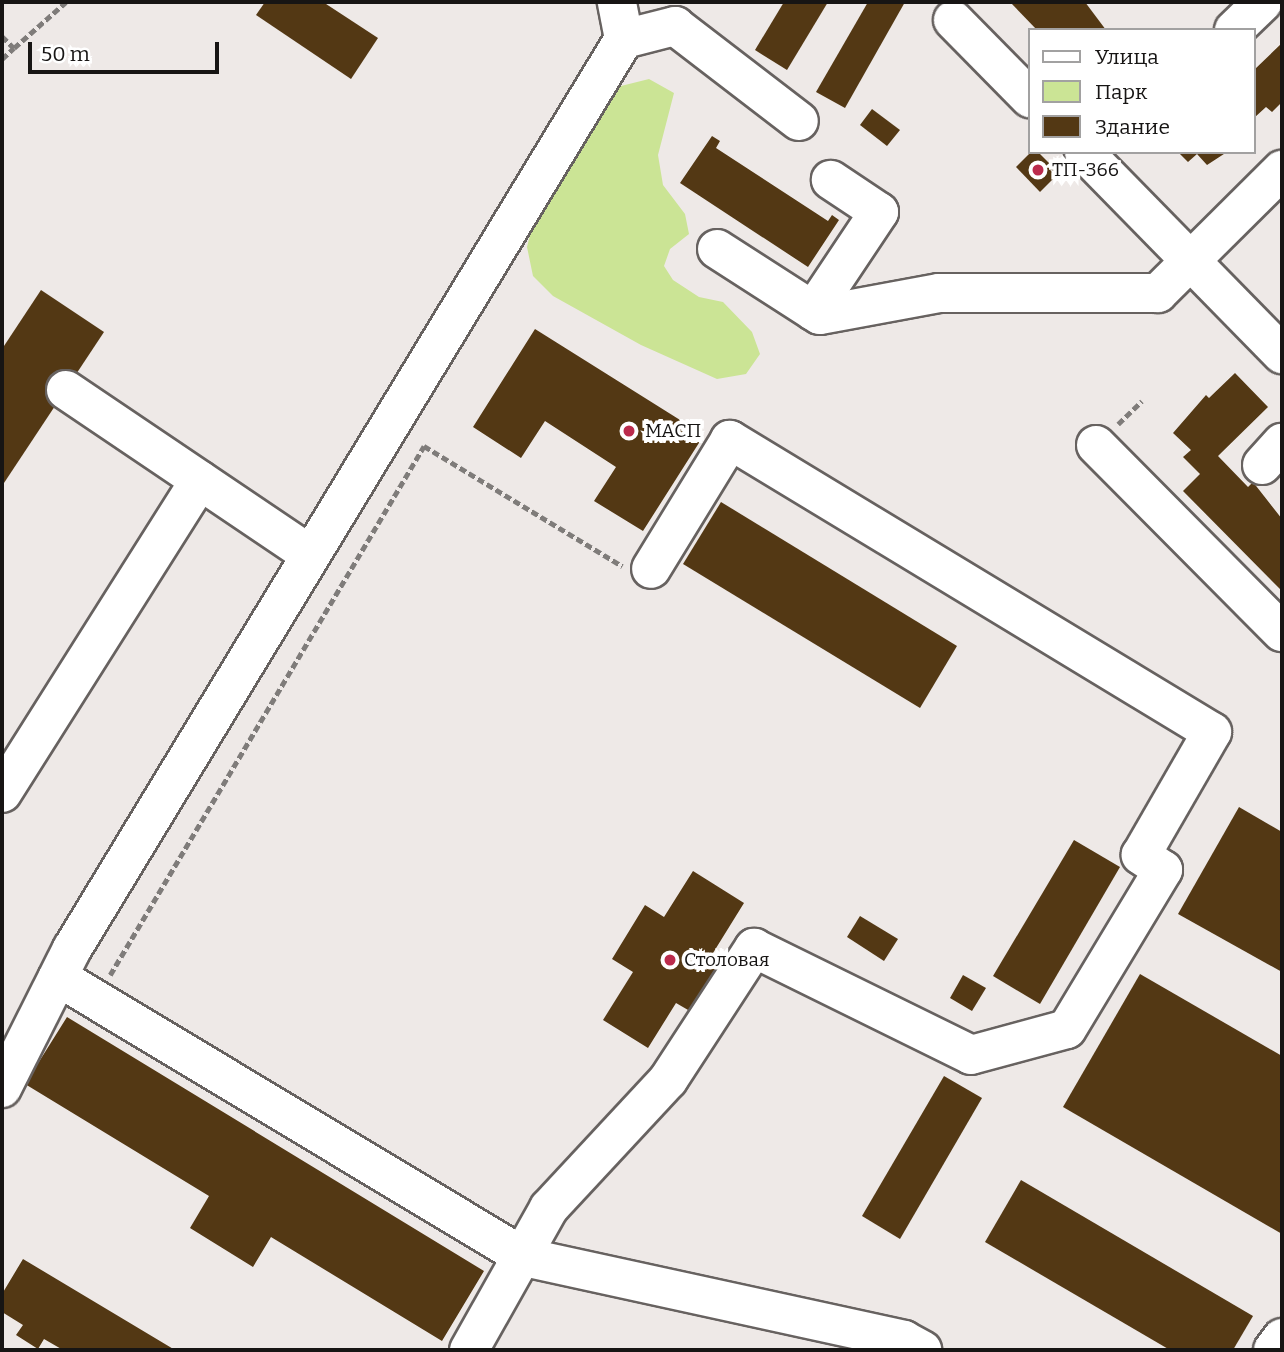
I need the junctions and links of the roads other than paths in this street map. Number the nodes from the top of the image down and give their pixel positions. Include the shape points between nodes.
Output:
1 (617, 2) edge
2 (953, 20) dead end
3 (624, 39) junction
4 (1028, 96) edge
5 (799, 121) dead end
6 (1086, 154) edge
7 (1282, 170) edge
8 (831, 180) dead end
9 (717, 249) dead end
10 (1191, 259) junction
11 (813, 311) junction
12 (1282, 354) edge
13 (66, 390) dead end
14 (1105, 436) road end
15 (200, 480) junction
16 (311, 555) junction
17 (651, 569) road end
18 (1282, 632) edge
19 (2, 793) edge
20 (58, 977) junction
21 (2, 1088) edge
22 (524, 1257) junction
23 (1282, 1338) edge
24 (469, 1350) edge
25 (922, 1350) edge
26 (1273, 1350) edge

1 - 3 lane
2 - 4 lane
3 - 5 lane via 675,26
3 - 16 lane
6 - 10 lane
7 - 10 lane
8 - 11 lane via 879,212
9 - 11 lane
10 - 11 lane via 1158,293 939,293 820,315
10 - 12 lane
13 - 15 lane
14 - 18 lane
15 - 16 lane
15 - 19 lane
16 - 20 lane
17 - 22 lane via 730,440 1212,732 1141,855 1163,870 1067,1029 971,1055 754,948 668,1080 549,1208
20 - 21 lane
20 - 22 lane
22 - 24 lane
22 - 25 lane via 904,1340
23 - 26 lane

